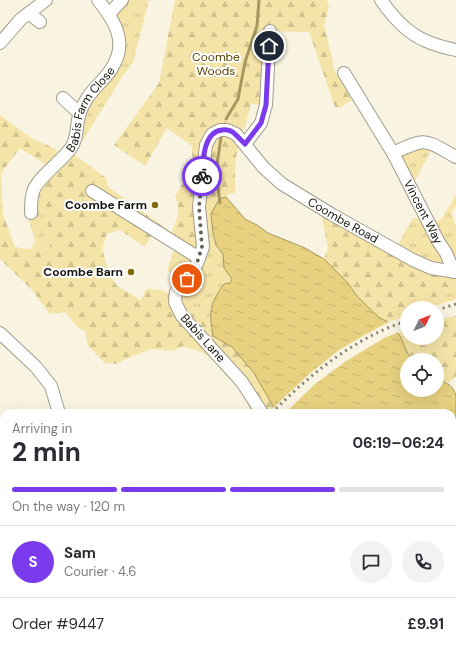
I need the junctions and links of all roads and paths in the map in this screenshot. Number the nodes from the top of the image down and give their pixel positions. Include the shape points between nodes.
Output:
1 (46, 0) edge
2 (98, 0) edge
3 (122, 0) edge
4 (381, 0) edge
5 (29, 12) junction
6 (109, 14) junction
7 (40, 22) dead end
8 (270, 31) dead end
9 (0, 43) edge
10 (456, 50) edge
11 (344, 73) dead end
12 (63, 98) dead end
13 (79, 113) junction
14 (245, 144) junction
15 (393, 153) junction
16 (456, 157) edge
17 (92, 191) dead end
18 (31, 213) dead end
19 (199, 258) junction
20 (455, 272) edge
21 (2, 339) edge
22 (58, 409) edge
23 (259, 409) edge

1 - 5 street
2 - 6 street, Babis Farm Close
3 - 6 street
4 - 10 street via 408,30 426,41
5 - 7 street
5 - 9 street
6 - 13 street, Babis Farm Close via 118,35 119,51 113,67 88,97
8 - 14 street via 266,105 261,123
11 - 15 street, Vincent Way via 364,97
12 - 13 street
13 - 18 street, Babis Farm Close via 74,145 33,191
14 - 19 street, Babis Lane via 236,134 220,130 212,134 206,145 199,207 202,247
14 - 20 street, Coombe Road via 264,168 282,184 331,214 421,264
15 - 16 street via 417,142 428,142
15 - 20 street, Vincent Way
17 - 19 street
19 - 23 street, Babis Lane via 176,292 174,302 182,316 242,382
21 - 22 street via 36,367 51,386

